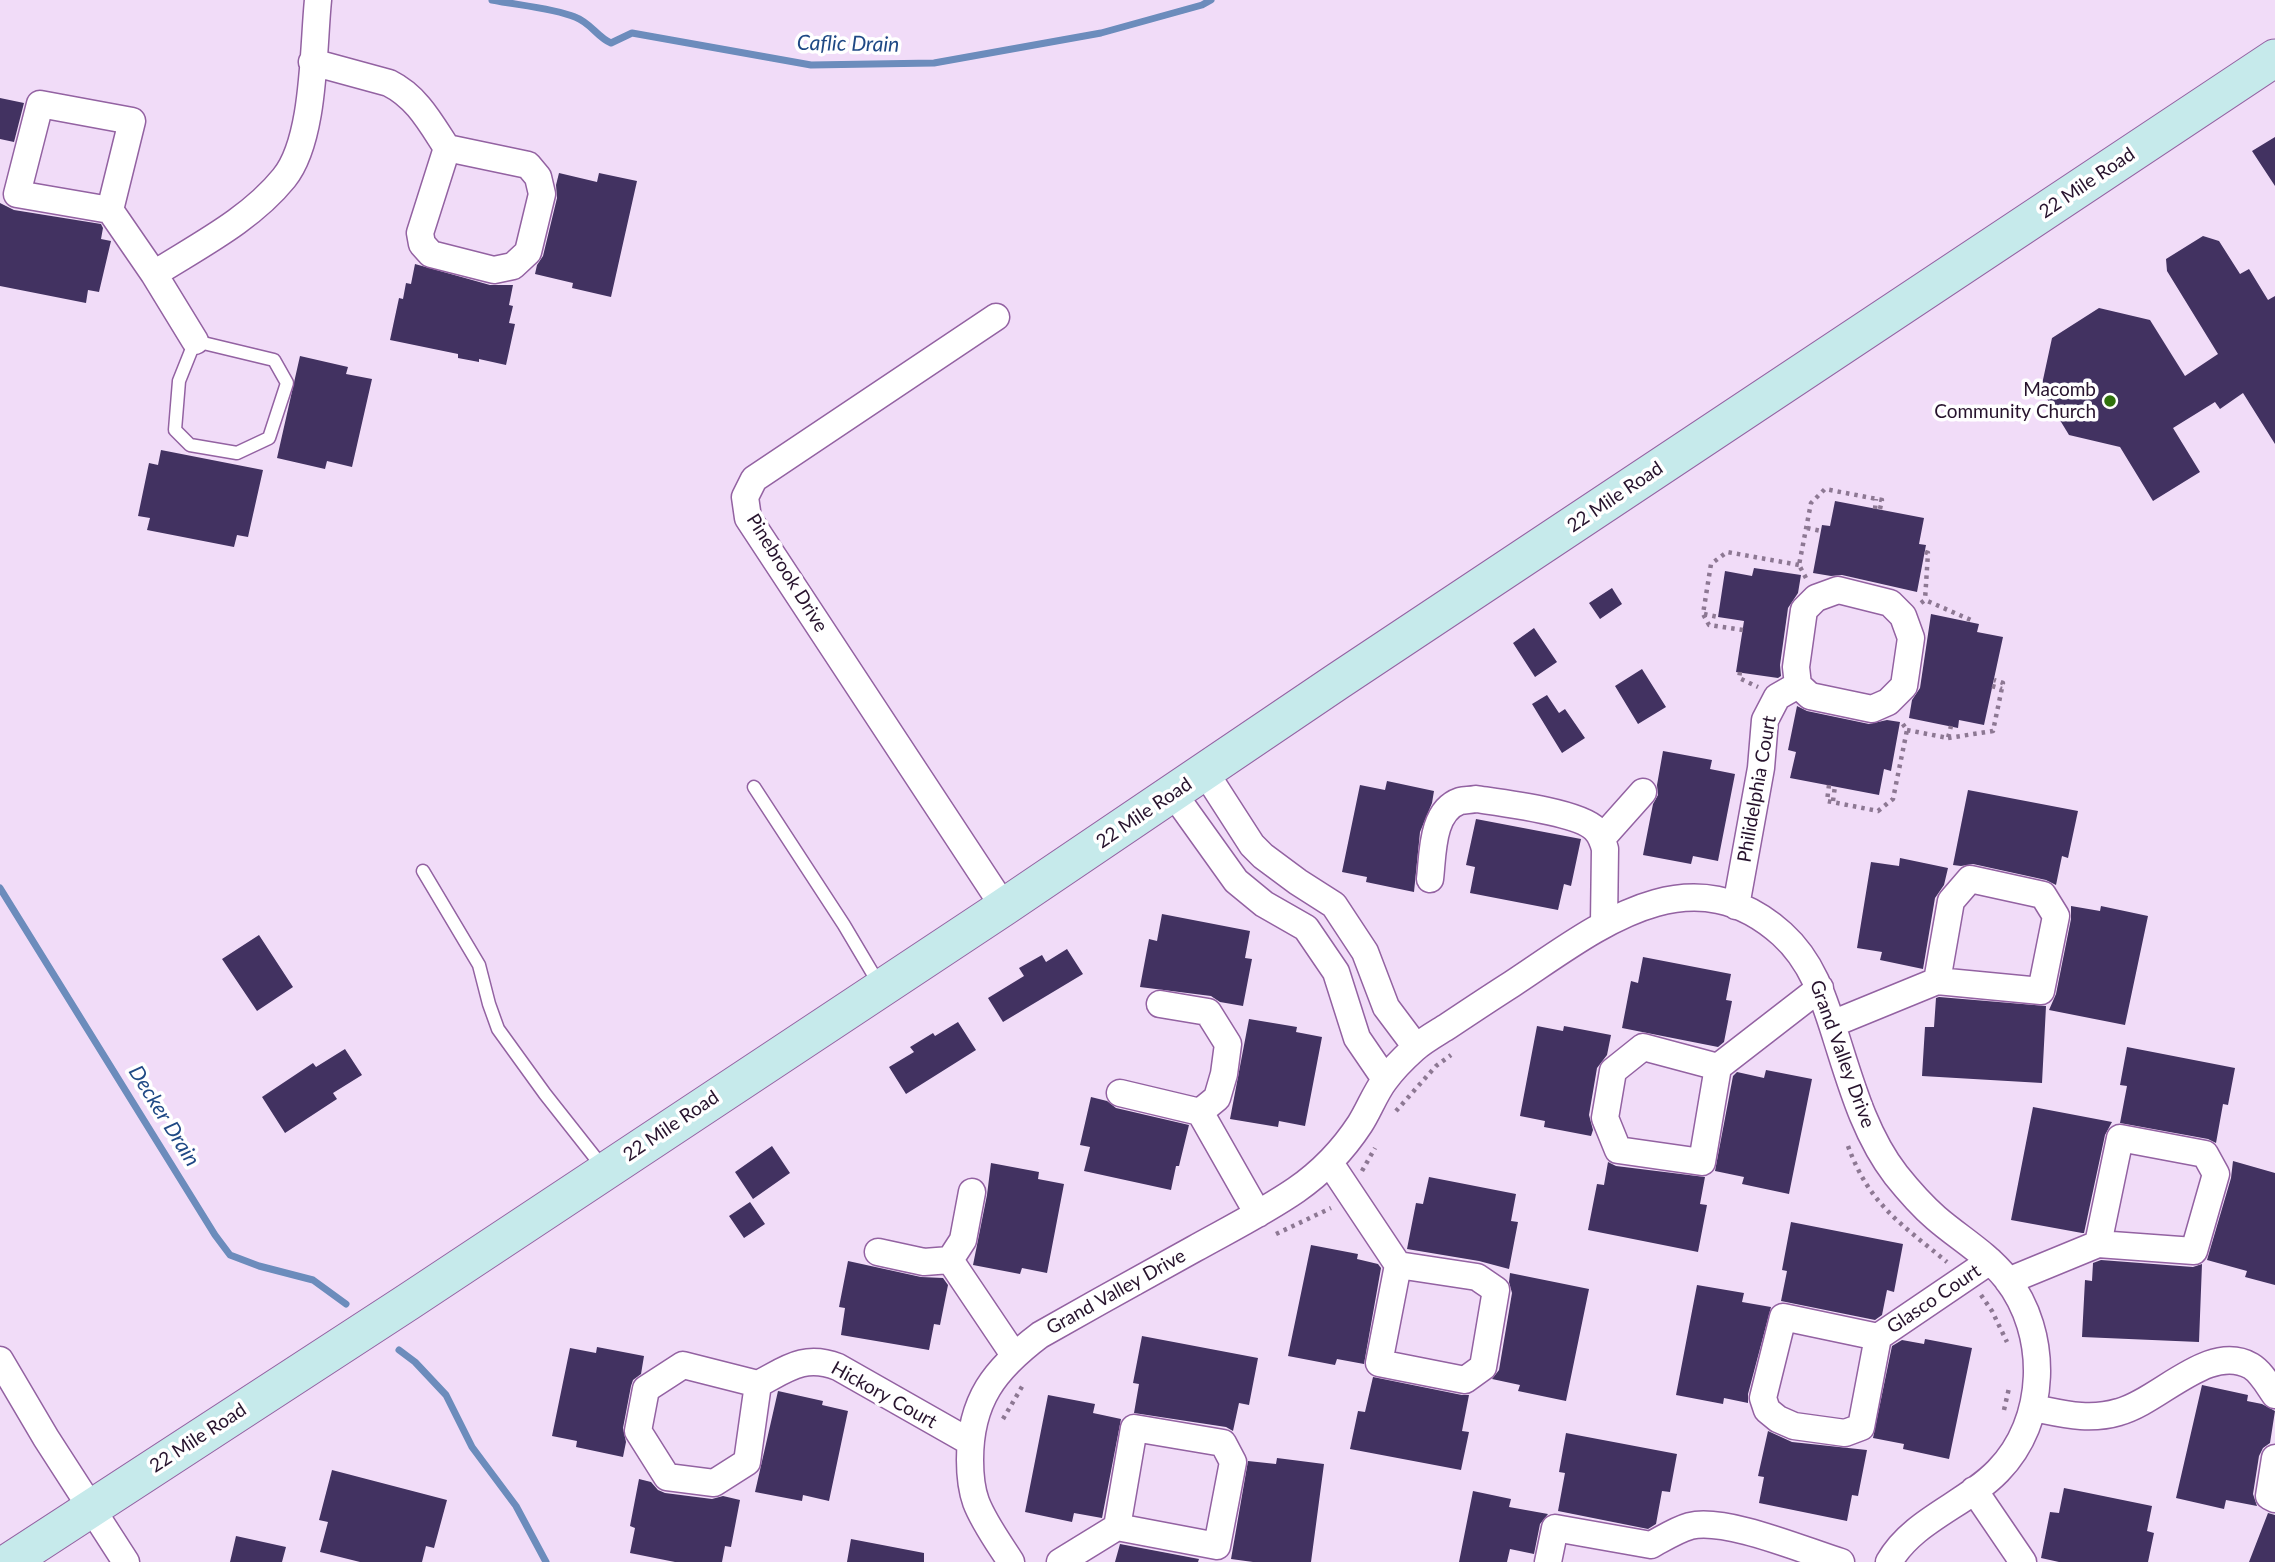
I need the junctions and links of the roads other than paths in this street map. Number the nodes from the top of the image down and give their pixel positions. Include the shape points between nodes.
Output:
1 (317, 0) edge
2 (2275, 58) edge
3 (312, 62) junction
4 (447, 148) junction
5 (110, 210) junction
6 (154, 274) junction
7 (996, 317) dead end
8 (195, 341) junction
9 (1798, 685) junction
10 (1206, 772) junction
11 (754, 788) dead end
12 (1643, 792) dead end
13 (1173, 793) junction
14 (1602, 838) junction
15 (423, 871) dead end
16 (1430, 879) dead end
17 (1334, 905) junction
18 (1736, 906) junction
19 (1004, 907) junction
20 (1604, 923) junction
21 (1306, 928) junction
22 (1937, 981) junction
23 (881, 988) junction
24 (1820, 988) junction
25 (1160, 1004) dead end
26 (1832, 1024) junction
27 (1416, 1047) junction
28 (1718, 1067) junction
29 (1385, 1079) junction
30 (1120, 1093) dead end
31 (1200, 1112) junction
32 (1330, 1163) junction
33 (605, 1170) junction
34 (972, 1192) dead end
35 (1258, 1214) junction
36 (2098, 1244) junction
37 (878, 1252) dead end
38 (950, 1260) junction
39 (1990, 1261) junction
40 (1398, 1265) junction
41 (2008, 1281) junction
42 (1878, 1337) junction
43 (1014, 1355) junction
44 (0, 1360) edge
45 (758, 1384) junction
46 (2275, 1395) edge
47 (2034, 1408) junction
48 (970, 1443) junction
49 (2275, 1458) edge
50 (1974, 1490) junction
51 (2275, 1499) edge
52 (92, 1508) junction
53 (1118, 1527) junction
54 (1650, 1554) edge
55 (9, 1562) edge
56 (126, 1562) edge
57 (1011, 1562) edge
58 (1060, 1562) edge
59 (1548, 1562) edge
60 (1841, 1562) edge
61 (1889, 1562) edge
62 (2023, 1562) edge

1 - 3 street
2 - 10 street, 22 Mile Road
3 - 4 street via 399,88 418,105
3 - 6 street via 302,140 284,177 236,223
4 - 4 street via 528,165 538,177 542,194 528,252 513,267 494,270 430,254 422,244 420,233
5 - 5 street via 17,194 40,104 132,121
5 - 6 street
6 - 8 street
7 - 19 street, Pinebrook Drive via 754,479 745,497 748,518
8 - 8 lane via 178,381 176,430 190,445 237,453 269,438 287,383 274,360
9 - 9 street via 1804,610 1816,597 1838,590 1890,603 1903,616 1911,638 1904,686 1888,702 1872,709 1810,696
9 - 18 street, Philidelphia Court via 1777,697 1767,714
10 - 13 street, 22 Mile Road
10 - 17 street via 1258,850
11 - 23 lane
12 - 14 street
13 - 19 street, 22 Mile Road
13 - 21 street via 1236,881
14 - 16 street via 1578,818 1476,799 1460,801 1439,820
14 - 20 street
15 - 33 lane via 479,965 498,1029
17 - 21 street
17 - 27 street via 1365,952 1386,1007
18 - 20 street, Grand Valley Drive via 1714,900 1670,899 1646,904
18 - 24 street, Grand Valley Drive via 1782,933 1808,964
19 - 23 street, 22 Mile Road
20 - 27 street, Grand Valley Drive
21 - 29 street via 1336,972 1357,1038
22 - 22 street via 2041,991 2056,916 2043,895 1970,879 1951,901
22 - 26 street
23 - 33 street, 22 Mile Road
24 - 26 street, Grand Valley Drive
24 - 28 street
25 - 31 street via 1208,1012 1228,1044 1217,1098
26 - 39 street, Grand Valley Drive via 1852,1086 1884,1159 1912,1195
27 - 29 street, Grand Valley Drive
28 - 28 street via 1702,1162 1618,1150 1605,1118 1613,1071 1643,1047
29 - 32 street, Grand Valley Drive
30 - 31 street
31 - 35 street
32 - 35 street, Grand Valley Drive
32 - 40 street
33 - 52 street, 22 Mile Road
34 - 38 street via 963,1240
35 - 43 street, Grand Valley Drive via 1040,1335
36 - 36 street via 2193,1251 2216,1174 2205,1154 2120,1138
36 - 41 street
37 - 38 street via 924,1262
38 - 43 street
39 - 41 street, Grand Valley Drive
39 - 42 street, Glasco Court
40 - 40 street via 1379,1363 1465,1380 1483,1367 1496,1290 1477,1277
41 - 47 street, Grand Valley Drive via 2033,1337 2038,1380
42 - 42 street, Glasco Court via 1783,1317 1763,1398 1767,1410 1794,1426 1845,1433 1861,1427
43 - 48 street, Grand Valley Drive via 985,1391
44 - 52 street
45 - 45 street via 747,1462 714,1482 667,1477 638,1431 646,1389 683,1365
45 - 48 street, Hickory Court via 805,1361 823,1362
46 - 47 street via 2251,1366 2223,1359 2206,1364 2134,1408 2102,1417 2079,1418
47 - 50 street, Grand Valley Drive via 2012,1455
48 - 57 street, Grand Valley Drive via 976,1501
49 - 51 street via 2269,1496
50 - 61 street, Grand Valley Drive via 1913,1534
50 - 62 street
52 - 55 street, 22 Mile Road
52 - 56 street
53 - 53 street via 1217,1546 1233,1462 1223,1443 1134,1428
53 - 58 street
54 - 59 street via 1555,1528
54 - 60 street via 1675,1532 1706,1524

